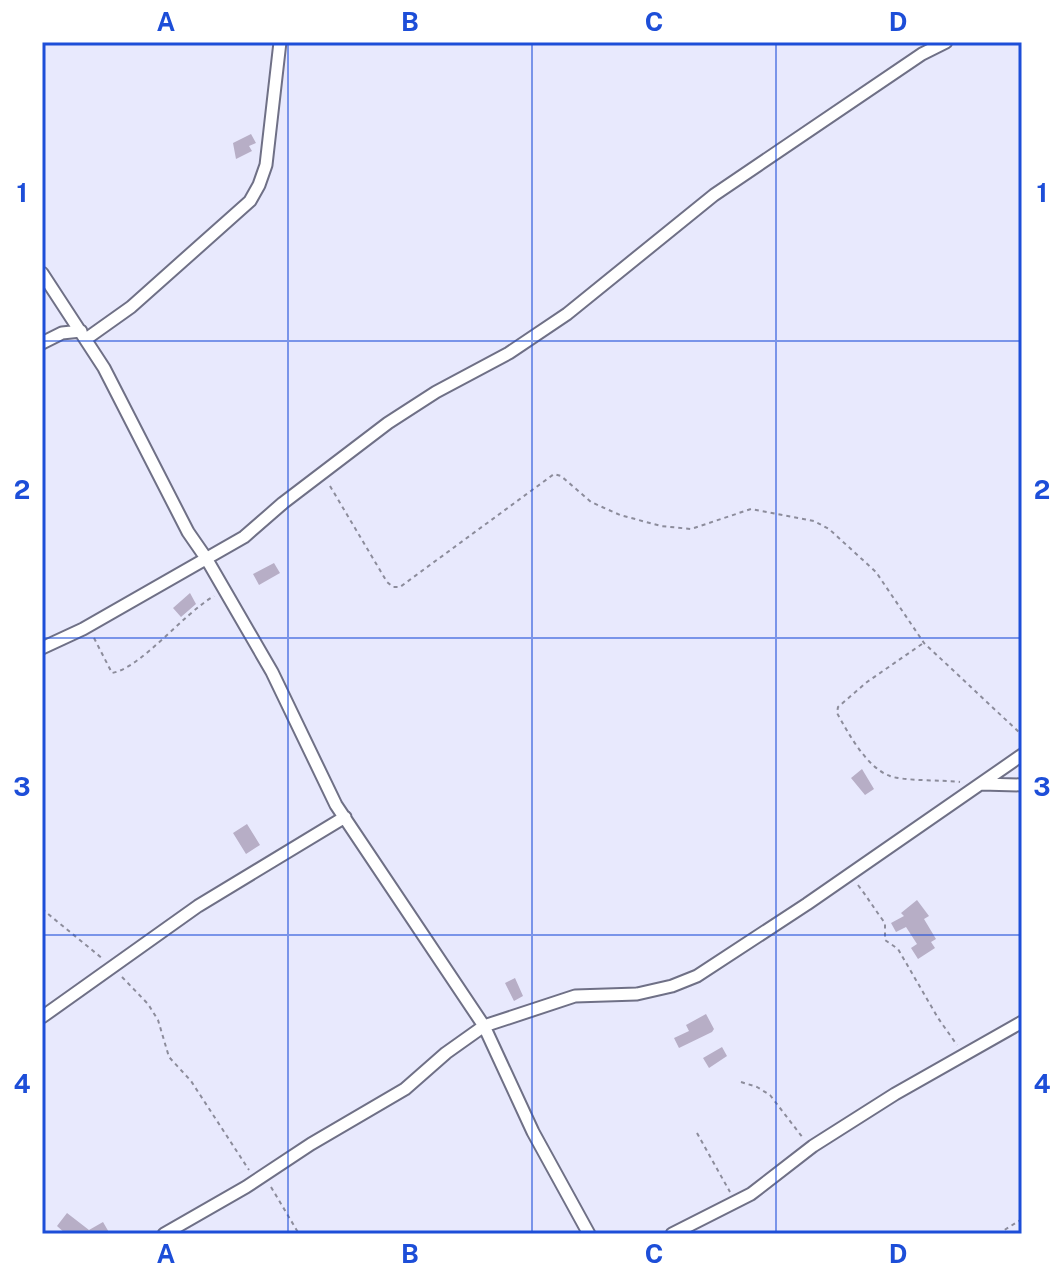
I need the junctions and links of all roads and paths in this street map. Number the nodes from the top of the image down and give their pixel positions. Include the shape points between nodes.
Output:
1 (280, 42) edge
2 (946, 42) edge
3 (42, 273) edge
4 (83, 335) junction
5 (42, 343) edge
6 (322, 473) junction
7 (206, 558) junction
8 (225, 590) junction
9 (86, 627) junction
10 (924, 643) junction
11 (42, 648) edge
12 (1022, 735) edge
13 (1022, 755) edge
14 (981, 784) junction
15 (1022, 785) edge
16 (345, 817) junction
17 (850, 875) junction
18 (42, 909) edge
19 (113, 968) junction
20 (42, 1017) edge
21 (1022, 1022) edge
22 (484, 1026) junction
23 (964, 1055) junction
24 (741, 1082) dead end
25 (697, 1133) dead end
26 (813, 1146) junction
27 (260, 1178) junction
28 (730, 1205) junction
29 (1022, 1219) edge
30 (164, 1234) edge
31 (299, 1234) edge
32 (589, 1234) edge
33 (672, 1234) edge
34 (998, 1234) edge

1 - 4 street via 266,165 250,201 131,307
2 - 6 street via 714,195 567,314 388,423
3 - 4 street
4 - 5 street via 62,333
4 - 7 street
6 - 7 street via 244,537
6 - 10 path via 393,587 400,587 554,474 591,502 661,526 691,529 751,509 814,521 876,572
7 - 8 street
7 - 9 street
8 - 9 path via 197,606 140,659 118,672 108,668
8 - 16 street
9 - 11 street
10 - 12 path
10 - 14 path via 867,682 837,713 867,757 889,776
13 - 14 street
14 - 15 street
14 - 17 street
16 - 19 street via 198,906
16 - 22 street
17 - 22 street via 697,976 637,994 575,996
17 - 23 path via 885,923 885,940 898,949
18 - 19 path
19 - 20 street
19 - 27 path via 148,1004 169,1057
21 - 23 street
22 - 27 street via 405,1089
22 - 32 street via 533,1132
23 - 26 street
24 - 26 path via 770,1095
25 - 28 path via 729,1191
26 - 28 street via 768,1183
27 - 30 street
27 - 31 path
28 - 33 street
29 - 34 path

